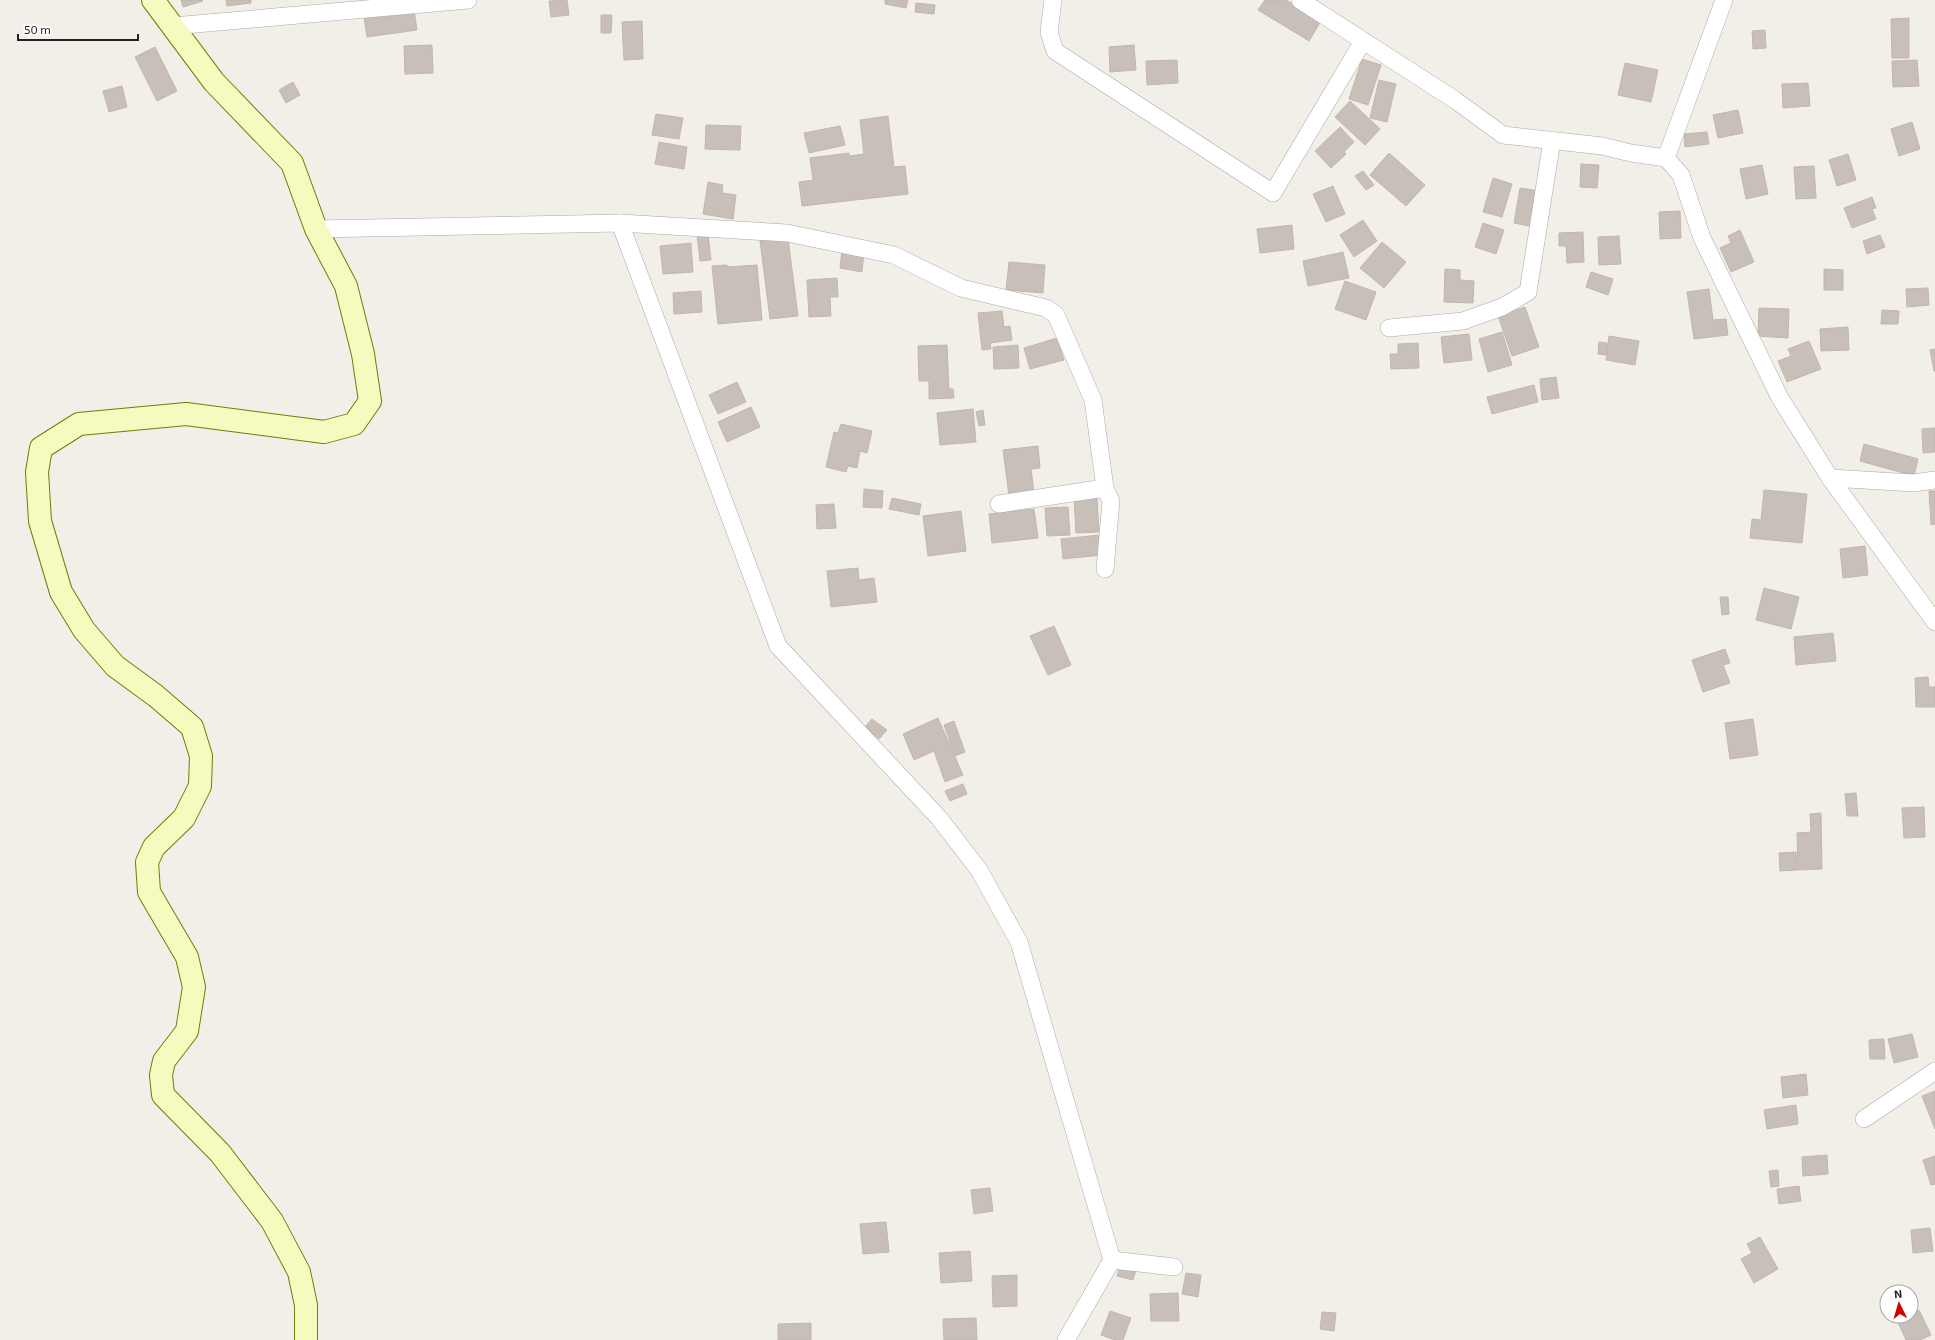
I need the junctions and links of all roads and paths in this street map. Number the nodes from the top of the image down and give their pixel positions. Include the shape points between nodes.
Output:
1 (153, 0) edge
2 (468, 0) edge
3 (1053, 0) edge
4 (1300, 0) edge
5 (1724, 0) edge
6 (173, 26) junction
7 (1363, 41) junction
8 (1552, 140) junction
9 (1666, 158) junction
10 (620, 223) junction
11 (316, 229) junction
12 (1389, 328) dead end
13 (1830, 478) junction
14 (1935, 480) edge
15 (1105, 488) junction
16 (999, 504) dead end
17 (1105, 569) dead end
18 (1935, 622) edge
19 (1935, 1071) edge
20 (1864, 1119) dead end
21 (1112, 1260) junction
22 (1174, 1268) dead end
23 (306, 1340) edge
24 (1066, 1340) edge

1 - 6 main road
2 - 6 street
3 - 7 street via 1049,32 1055,51 1273,193
4 - 7 street
5 - 9 street
6 - 11 main road via 214,82 292,162
7 - 8 street via 1455,100 1503,135
8 - 9 street
8 - 12 street via 1528,292 1502,306 1463,321
9 - 13 street via 1681,175 1702,238 1780,398
10 - 11 street
10 - 15 street via 787,233 894,255 962,288 1046,308 1056,315 1094,400
10 - 21 street via 778,646 939,818 979,870 1019,942
11 - 23 main road via 346,286 363,354 370,401 354,424 324,432 186,414 79,424 41,448 37,472 40,521 61,592 84,630 115,666 192,727 201,756 200,786 184,818 154,847 147,862 150,892 187,957 194,987 187,1031 164,1061 161,1075 163,1095 220,1153 272,1221 299,1272 306,1305
13 - 14 street via 1914,483
13 - 18 street
15 - 16 street
15 - 17 street via 1111,501
19 - 20 street
21 - 22 street
21 - 24 street

